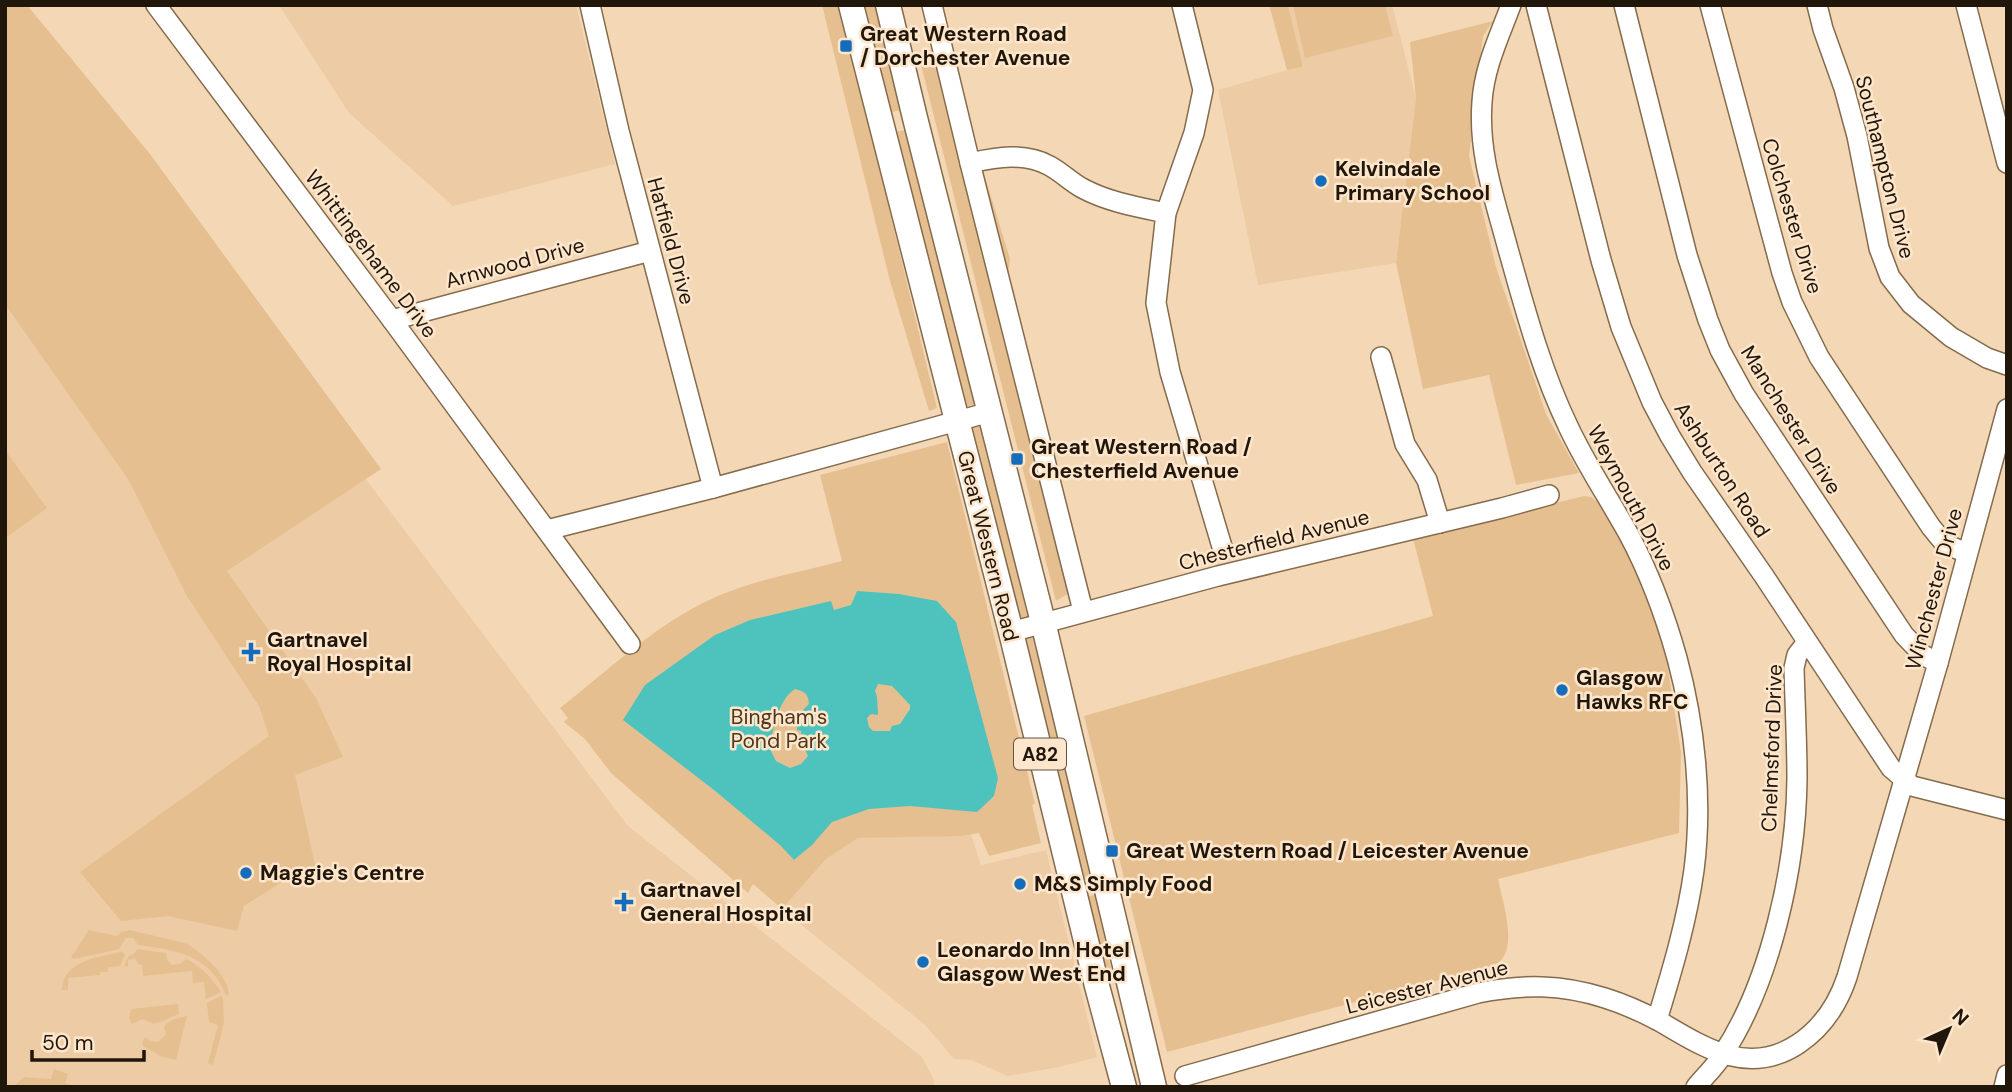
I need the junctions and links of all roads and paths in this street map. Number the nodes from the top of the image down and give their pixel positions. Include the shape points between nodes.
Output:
1 (156, 5) edge
2 (590, 5) edge
3 (851, 5) edge
4 (888, 5) edge
5 (932, 5) edge
6 (1182, 5) edge
7 (1511, 5) edge
8 (1536, 5) edge
9 (1624, 5) edge
10 (1710, 5) edge
11 (1817, 5) edge
12 (1966, 5) edge
13 (2002, 114) edge
14 (915, 118) junction
15 (881, 126) junction
16 (970, 163) junction
17 (2007, 163) edge
18 (1166, 213) junction
19 (650, 251) junction
20 (392, 320) junction
21 (1381, 357) dead end
22 (2007, 365) edge
23 (2007, 409) edge
24 (990, 412) junction
25 (956, 421) junction
26 (713, 488) junction
27 (1549, 495) dead end
28 (1440, 523) junction
29 (548, 530) junction
30 (1223, 550) dead end
31 (1967, 553) junction
32 (1083, 611) junction
33 (1043, 622) junction
34 (1011, 632) junction
35 (1807, 642) junction
36 (630, 643) dead end
37 (1938, 663) junction
38 (1904, 780) junction
39 (2007, 810) edge
40 (1657, 1020) junction
41 (1723, 1055) junction
42 (2007, 1075) edge
43 (1185, 1076) dead end
44 (1125, 1087) edge
45 (1154, 1087) edge
46 (1696, 1087) edge
47 (2004, 1087) edge

1 - 20 street, Whittingehame Drive
2 - 19 street, Hatfield Drive
3 - 15 main road, Great Western Road / A82
4 - 14 main road, Great Western Road / A82
5 - 16 street
6 - 18 street via 1203,90 1195,133
7 - 40 street, Weymouth Drive via 1485,79 1483,159 1552,389 1648,575 1677,659 1690,723 1696,788 1694,871 1683,932
8 - 35 street, Ashburton Road via 1604,271 1652,402 1692,472
9 - 37 street, Manchester Drive via 1687,255 1720,350 1744,394 1904,635
10 - 31 street, Colchester Drive via 1782,273 1807,334 1935,533 1945,544
11 - 22 street, Southampton Drive via 1854,124 1878,248 1890,277 1911,304 1951,337
12 - 13 street
13 - 17 street
14 - 15 main road
14 - 24 main road, Great Western Road / A82
15 - 25 main road, Great Western Road / A82
16 - 18 street via 1016,156 1049,165 1081,188 1118,204
16 - 32 street
18 - 30 street via 1156,303 1170,372
19 - 20 street, Arnwood Drive
19 - 26 street, Hatfield Drive
20 - 29 street, Whittingehame Drive
21 - 28 street via 1405,444 1427,480
23 - 31 street, Winchester Drive
24 - 25 street
24 - 33 main road, Great Western Road / A82
25 - 26 street
25 - 34 main road, Great Western Road / A82
26 - 29 street
27 - 28 street, Chesterfield Avenue
28 - 32 street, Chesterfield Avenue
29 - 36 street, Whittingehame Drive
31 - 37 street, Winchester Drive
32 - 33 street, Chesterfield Avenue
33 - 34 street, Chesterfield Avenue
33 - 45 main road, Great Western Road / A82
34 - 44 main road, Great Western Road / A82
35 - 38 street, Ashburton Road via 1891,768
35 - 41 street, Chelmsford Drive via 1794,668 1797,780 1786,878 1761,980
37 - 38 street, Winchester Drive
38 - 39 street, Ashburton Road via 1912,786
38 - 41 street, Leicester Avenue via 1835,1006 1817,1029 1780,1054 1765,1058
40 - 41 street, Leicester Avenue
40 - 43 street, Leicester Avenue via 1569,989 1508,987
41 - 46 street, Chelmsford Drive
42 - 47 street

